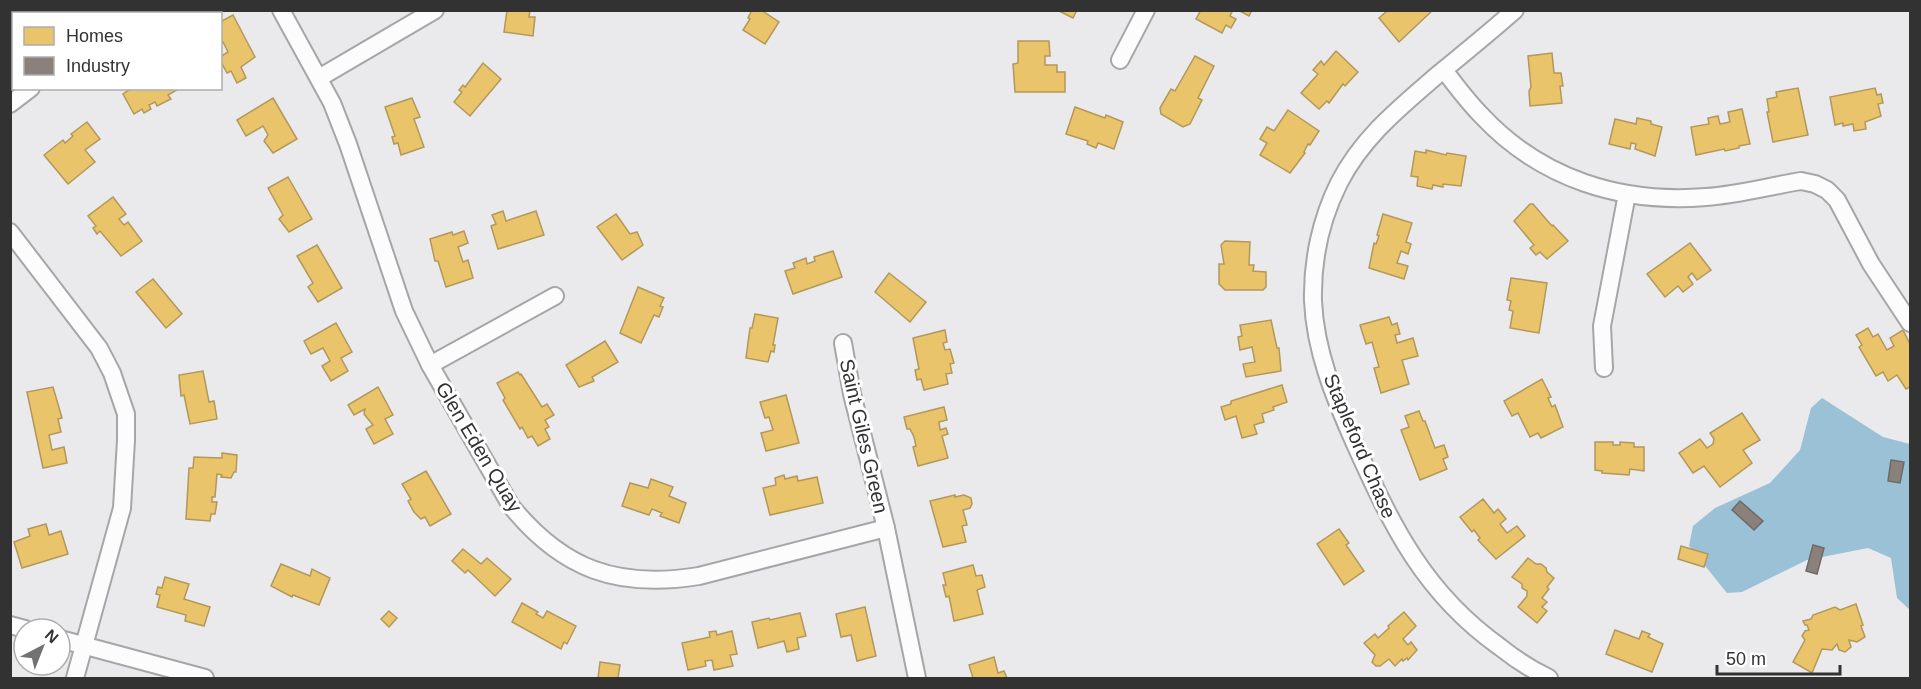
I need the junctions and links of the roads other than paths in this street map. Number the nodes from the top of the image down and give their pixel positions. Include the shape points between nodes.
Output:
1 (281, 10) edge
2 (435, 10) edge
3 (1146, 10) edge
4 (1515, 10) edge
5 (1120, 60) dead end
6 (1443, 70) junction
7 (319, 78) junction
8 (28, 90) edge
9 (10, 104) edge
10 (1627, 194) junction
11 (10, 232) edge
12 (555, 296) dead end
13 (1911, 323) edge
14 (843, 343) dead end
15 (430, 365) junction
16 (1604, 368) dead end
17 (886, 528) junction
18 (72, 642) edge
19 (84, 645) junction
20 (75, 678) edge
21 (205, 678) edge
22 (917, 678) edge
23 (1549, 678) edge

1 - 7 street, Glen Eden Quay
2 - 7 street
3 - 5 street
4 - 6 street, Stapleford Chase
6 - 10 street via 1482,117 1535,160 1565,177
6 - 23 street, Stapleford Chase via 1378,126 1338,185 1318,242 1313,303 1318,339 1340,409 1382,505 1429,581 1477,630 1516,660
7 - 15 street, Glen Eden Quay via 348,144 404,312
8 - 9 street
10 - 13 street via 1669,199 1707,197 1801,181 1815,184 1837,200 1871,264
10 - 16 street via 1602,326
11 - 19 street via 99,348 126,414 122,508
12 - 15 street
14 - 17 street, Saint Giles Green
15 - 17 street, Glen Eden Quay via 511,506 547,544 592,570 627,578 672,580
17 - 22 street
18 - 19 street
19 - 20 street
19 - 21 street

